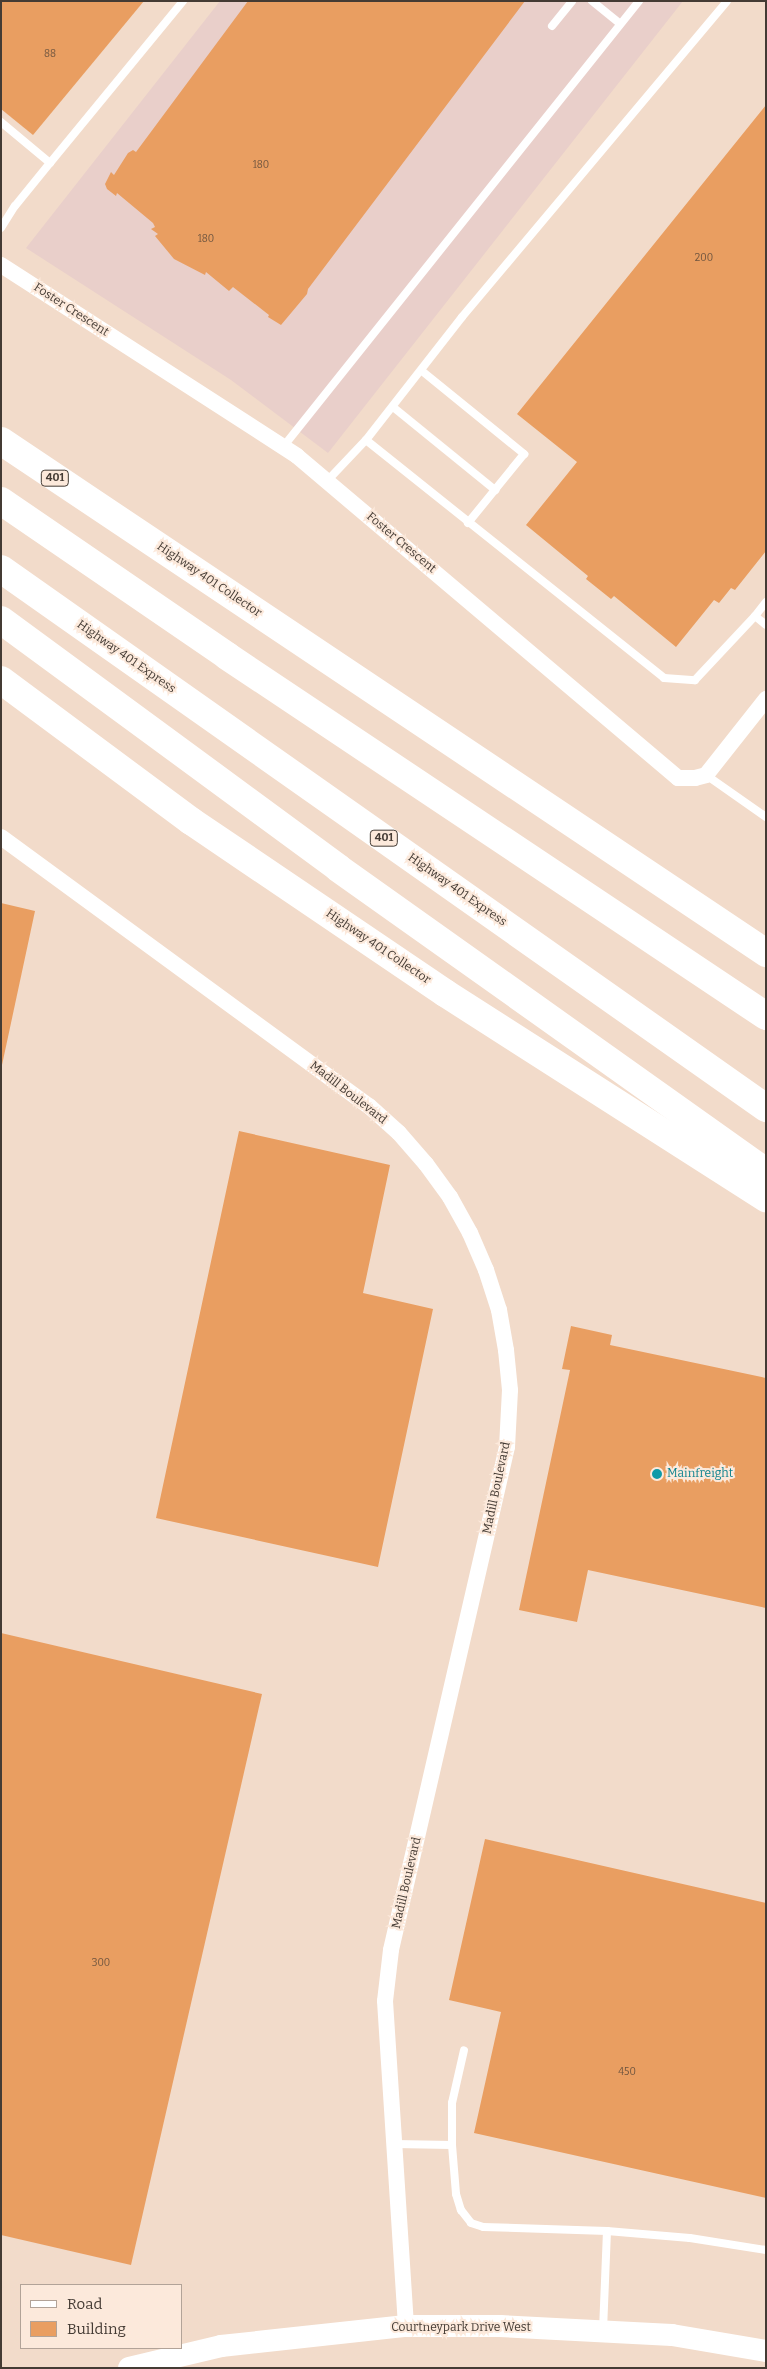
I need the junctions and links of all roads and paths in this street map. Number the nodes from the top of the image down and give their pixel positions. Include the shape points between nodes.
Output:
1 (183, 1) edge
2 (572, 1) edge
3 (592, 1) edge
4 (639, 1) edge
5 (727, 1) edge
6 (620, 24) junction
7 (552, 26) dead end
8 (1, 122) edge
9 (50, 164) junction
10 (1, 228) edge
11 (1, 265) edge
12 (422, 371) junction
13 (393, 407) junction
14 (366, 440) junction
15 (1, 442) edge
16 (283, 447) junction
17 (328, 480) junction
18 (495, 490) junction
19 (1, 501) edge
20 (468, 524) junction
21 (1, 569) edge
22 (766, 602) edge
23 (755, 616) junction
24 (1, 620) edge
25 (766, 625) edge
26 (1, 680) edge
27 (766, 700) edge
28 (706, 774) junction
29 (766, 817) edge
30 (1, 837) edge
31 (766, 953) edge
32 (766, 1016) edge
33 (766, 1108) edge
34 (766, 1172) edge
35 (766, 1198) edge
36 (464, 2050) dead end
37 (394, 2144) junction
38 (452, 2145) junction
39 (607, 2231) junction
40 (766, 2250) edge
41 (406, 2326) junction
42 (603, 2331) junction
43 (766, 2351) edge
44 (129, 2368) edge

1 - 9 lane
2 - 7 lane
3 - 6 lane
4 - 6 lane
5 - 12 lane via 462,317
6 - 16 lane
8 - 9 lane
9 - 10 lane
11 - 16 street, Foster Crescent
12 - 13 lane
12 - 18 lane via 524,454
13 - 14 lane
13 - 18 lane
14 - 17 lane
14 - 20 lane
15 - 31 highway, Highway 401 Collector / 401
16 - 17 street, Foster Crescent
17 - 28 street, Foster Crescent via 678,778
18 - 20 lane
19 - 32 highway via 243,667
20 - 23 lane via 664,678 695,680
21 - 33 highway, Highway 401 Express / 401
22 - 23 lane
23 - 25 lane
24 - 34 highway via 338,868
26 - 35 highway, Highway 401 Collector via 191,821 445,993
27 - 28 street
28 - 29 lane
30 - 37 street, Madill Boulevard via 369,1106 399,1133 450,1197 470,1233 499,1310 510,1390 507,1447 391,1950 385,2001
36 - 38 lane via 452,2103
37 - 38 lane
37 - 41 street, Madill Boulevard
38 - 39 lane via 456,2194 470,2223 483,2227
39 - 40 lane via 690,2238
39 - 42 lane
41 - 42 main road, Courtneypark Drive West
41 - 44 main road, Courtneypark Drive West via 222,2346
42 - 43 main road, Courtneypark Drive West via 672,2335

